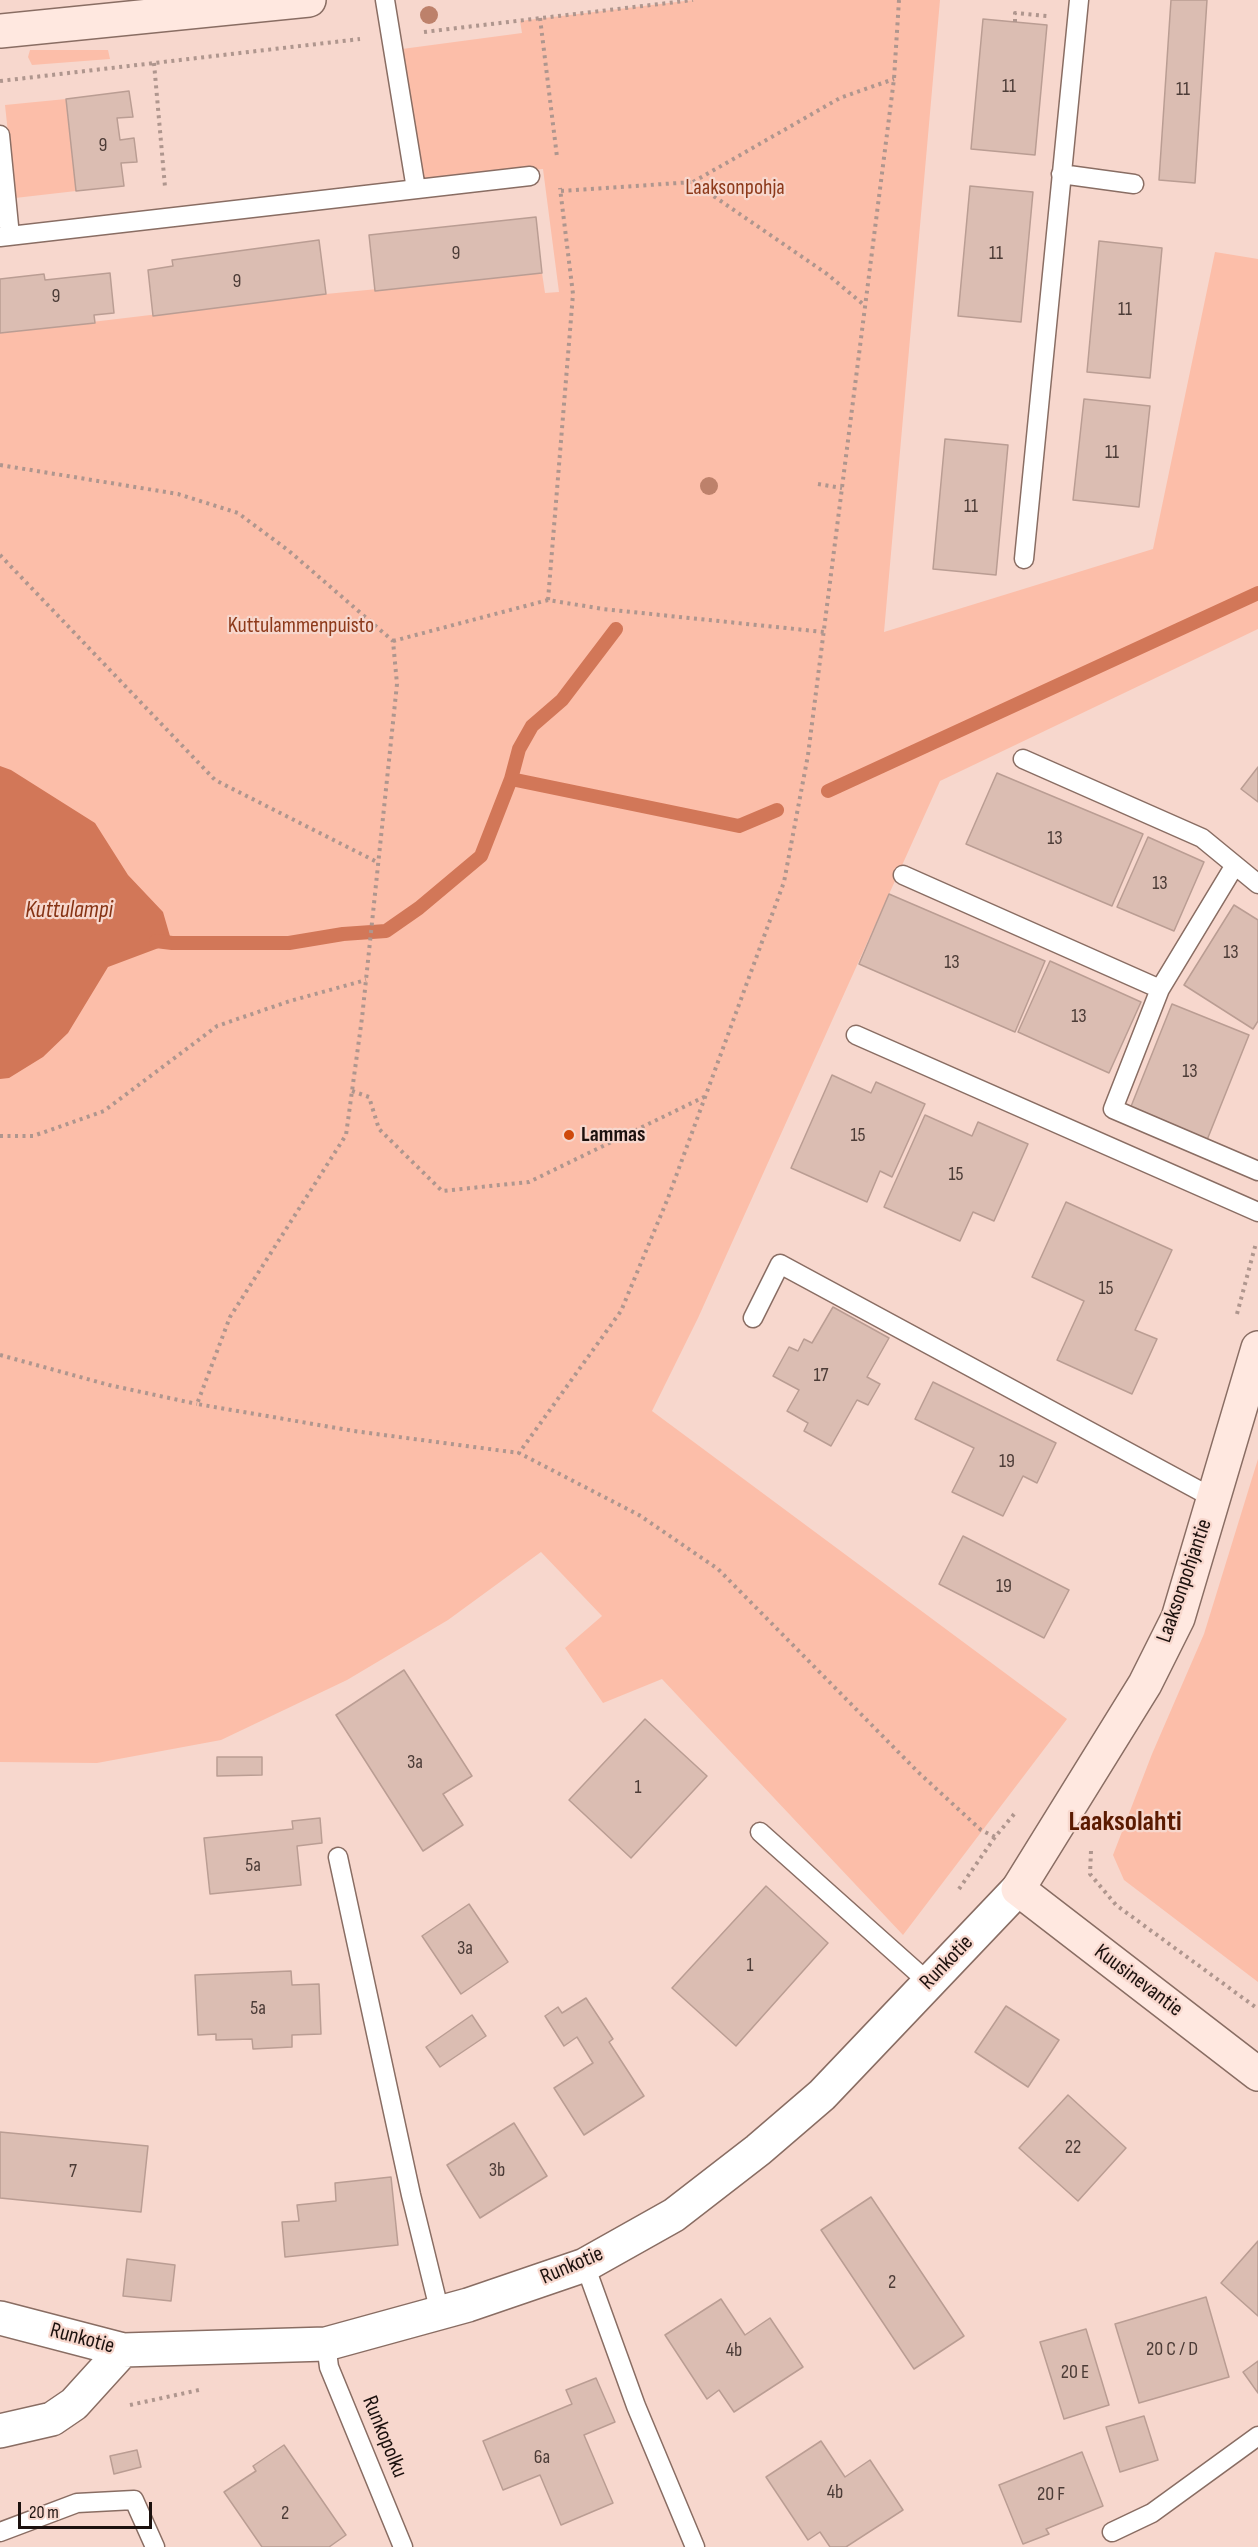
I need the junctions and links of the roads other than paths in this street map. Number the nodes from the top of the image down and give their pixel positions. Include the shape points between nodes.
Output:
1 (385, 0) edge
2 (1078, 0) edge
3 (293, 1) edge
4 (0, 31) edge
5 (0, 135) edge
6 (1061, 174) junction
7 (530, 176) dead end
8 (1134, 184) dead end
9 (416, 189) junction
10 (5, 236) edge
11 (1024, 559) dead end
12 (1023, 759) dead end
13 (1235, 865) junction
14 (903, 875) dead end
15 (1258, 884) edge
16 (1160, 989) junction
17 (856, 1035) dead end
18 (1258, 1171) edge
19 (1258, 1212) edge
20 (753, 1318) dead end
21 (1258, 1348) edge
22 (1213, 1498) junction
23 (760, 1832) dead end
24 (338, 1857) dead end
25 (1018, 1889) junction
26 (928, 1982) junction
27 (1258, 2074) edge
28 (585, 2265) junction
29 (440, 2313) junction
30 (0, 2318) edge
31 (326, 2344) junction
32 (123, 2350) junction
33 (0, 2431) edge
34 (1258, 2436) edge
35 (0, 2532) edge
36 (1112, 2532) dead end
37 (155, 2547) edge
38 (403, 2547) edge
39 (695, 2547) edge

1 - 9 lane
2 - 6 lane
3 - 4 street
5 - 10 lane
6 - 8 lane
6 - 11 lane
7 - 9 lane
9 - 10 lane
12 - 13 lane via 1202,838
13 - 15 lane
13 - 16 lane
14 - 16 lane
16 - 18 lane via 1113,1109
17 - 19 lane
20 - 22 lane via 780,1264
21 - 22 street, Laaksonpohjantie
22 - 25 street, Laaksonpohjantie via 1178,1618 1145,1684
23 - 26 lane
24 - 29 lane
25 - 26 street, Runkotie
25 - 27 street, Kuusinevantie
26 - 28 street, Runkotie via 822,2095 758,2150 674,2215
28 - 29 street, Runkotie
28 - 39 lane via 636,2406
29 - 31 street, Runkotie
30 - 32 street, Runkotie
31 - 32 street, Runkotie
31 - 38 lane, Runkopolku via 329,2367
32 - 33 street via 74,2404 52,2419
34 - 36 lane via 1152,2513
35 - 37 lane via 77,2502 134,2500

